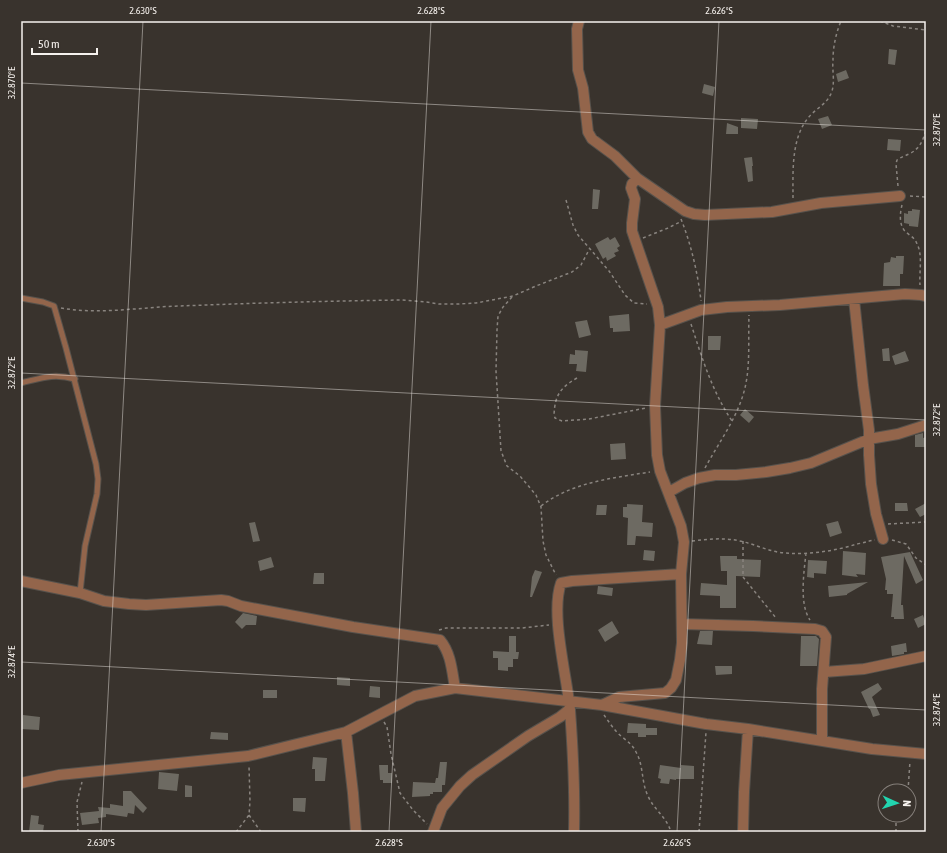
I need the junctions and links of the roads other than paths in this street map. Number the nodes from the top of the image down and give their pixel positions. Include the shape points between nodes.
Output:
1 (579, 21) edge
2 (637, 178) junction
3 (900, 196) road end
4 (923, 296) edge
5 (21, 298) edge
6 (854, 299) junction
7 (660, 325) junction
8 (74, 379) junction
9 (21, 383) edge
10 (926, 425) edge
11 (869, 439) junction
12 (669, 492) junction
13 (883, 539) road end
14 (681, 574) junction
15 (21, 581) edge
16 (80, 593) junction
17 (682, 624) junction
18 (926, 656) edge
19 (824, 672) junction
20 (455, 688) junction
21 (569, 705) junction
22 (602, 705) junction
23 (748, 729) junction
24 (346, 732) junction
25 (822, 740) junction
26 (926, 754) edge
27 (21, 783) edge
28 (434, 831) edge
29 (356, 832) edge
30 (574, 832) edge
31 (743, 832) edge

1 - 2 street via 578,70 588,132 592,139 615,156
2 - 3 street via 685,211 705,215 772,212 821,203
2 - 7 street via 631,188 635,199 632,231 658,307
4 - 6 street via 893,295
5 - 8 lane via 54,306
6 - 7 street via 701,310
6 - 11 street
7 - 12 street via 656,406 657,455 660,471
8 - 9 lane via 53,375
8 - 16 lane via 98,479
10 - 11 street via 898,434
11 - 12 street via 811,463 790,468 700,478
11 - 13 street via 871,484
12 - 14 street via 684,542
14 - 17 street
14 - 21 street via 572,581 561,584 558,590 558,624
15 - 16 street
16 - 20 street via 104,601 146,605 221,600 353,627 440,640 448,655
17 - 19 street via 819,629 826,637
17 - 22 street via 680,660 676,680 671,688 665,693 620,697
18 - 19 street via 864,669
19 - 25 street
20 - 21 street
20 - 24 street via 415,696
21 - 22 street
21 - 28 street via 560,717 528,736 460,786 442,808
21 - 30 street
22 - 23 street
23 - 25 street
23 - 31 street
24 - 27 street via 248,756 59,775
24 - 29 street
25 - 26 street via 849,746

